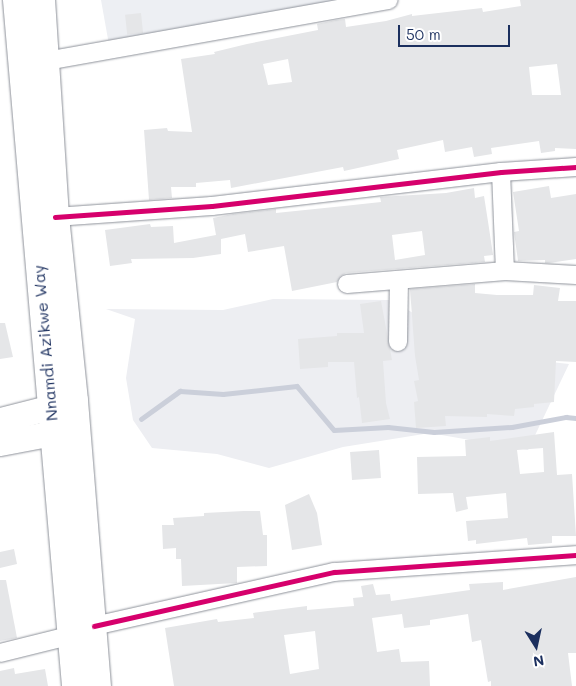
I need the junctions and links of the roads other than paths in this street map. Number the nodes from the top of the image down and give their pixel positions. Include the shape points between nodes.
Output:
1 (17, 0) edge
2 (41, 0) edge
3 (389, 0) edge
4 (46, 62) junction
5 (576, 167) edge
6 (501, 172) junction
7 (55, 217) junction
8 (505, 271) junction
9 (576, 275) edge
10 (398, 281) junction
11 (347, 284) dead end
12 (398, 342) dead end
13 (63, 418) junction
14 (0, 420) edge
15 (0, 443) edge
16 (576, 555) edge
17 (83, 630) junction
18 (0, 653) edge
19 (76, 686) edge
20 (98, 686) edge

1 - 13 highway, Nnamdi Azikwe Way
2 - 4 highway, Nnamdi Azikwe Way
3 - 4 street
4 - 7 highway, Nnamdi Azikwe Way
5 - 6 street
6 - 7 street via 212,206
6 - 8 street
7 - 13 highway, Nnamdi Azikwe Way
8 - 9 street
8 - 10 street
10 - 11 street
10 - 12 street
13 - 14 street
13 - 15 street
13 - 17 highway, Nnamdi Azikwe Way
16 - 17 street via 334,572
17 - 18 street
17 - 19 highway, Nnamdi Azikwe Way
17 - 20 highway, Nnamdi Azikwe Way

